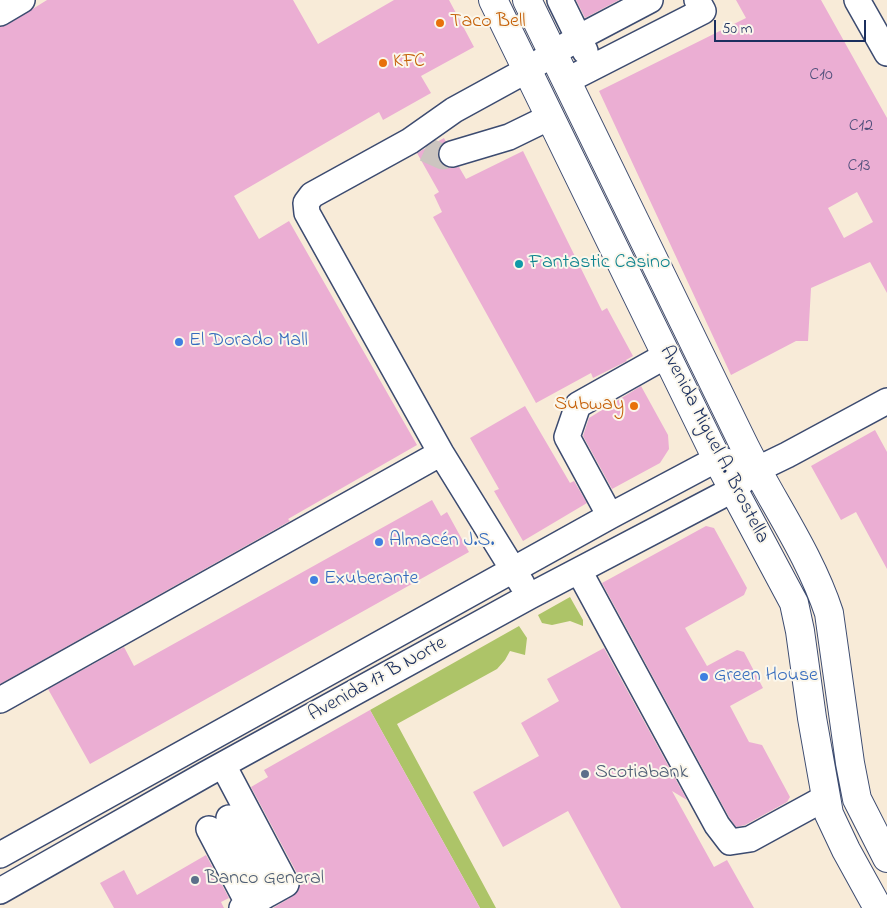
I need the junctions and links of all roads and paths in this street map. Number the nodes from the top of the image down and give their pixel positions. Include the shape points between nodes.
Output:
1 (22, 0) edge
2 (493, 0) edge
3 (526, 0) edge
4 (560, 0) edge
5 (650, 0) edge
6 (697, 0) edge
7 (857, 0) edge
8 (0, 12) edge
9 (578, 38) junction
10 (552, 53) junction
11 (887, 53) edge
12 (593, 67) junction
13 (528, 70) junction
14 (566, 81) junction
15 (550, 117) junction
16 (452, 154) tunnel mouth
17 (620, 189) junction
18 (593, 204) junction
19 (667, 355) junction
20 (887, 401) edge
21 (441, 453) junction
22 (717, 458) junction
23 (756, 470) junction
24 (732, 490) junction
25 (610, 516) junction
26 (514, 570) junction
27 (579, 570) junction
28 (530, 596) junction
29 (0, 700) edge
30 (223, 765) junction
31 (825, 798) junction
32 (219, 823) dead end
33 (0, 855) edge
34 (887, 858) edge
35 (0, 891) edge
36 (253, 902) edge
37 (878, 908) edge

1 - 8 street
2 - 13 main road, Avenida Miguel A. Brostella
3 - 10 main road, Avenida Miguel A. Brostella
4 - 9 street
5 - 9 street
6 - 12 street via 703,11
7 - 11 street
9 - 10 street
9 - 12 street
10 - 13 street
10 - 14 main road, Avenida Miguel A. Brostella
12 - 14 street
13 - 15 main road, Avenida Miguel A. Brostella
13 - 21 street via 454,110 417,145 308,199 306,208 311,221
14 - 17 main road, Avenida Miguel A. Brostella
15 - 16 street via 509,137
15 - 18 main road, Avenida Miguel A. Brostella
17 - 18 main road
17 - 23 main road, Avenida Miguel A. Brostella
18 - 19 main road, Avenida Miguel A. Brostella
19 - 22 main road, Avenida Miguel A. Brostella
19 - 25 street via 578,405 567,437
20 - 23 street, Avenida 17 B Norte
21 - 26 street
21 - 29 street
22 - 23 street
22 - 24 main road, Avenida Miguel A. Brostella
22 - 25 street, Avenida 17 B Norte
23 - 24 street, Avenida 17 B Norte
23 - 34 main road, Avenida Miguel A. Brostella via 813,570 827,606 857,800
24 - 27 street, Avenida 17 B Norte
24 - 31 main road, Avenida Miguel A. Brostella via 794,603
25 - 26 street, Avenida 17 B Norte
26 - 28 street
26 - 33 street, Avenida 17 B Norte
27 - 28 street, Avenida 17 B Norte
27 - 31 street via 717,826 730,842 750,839
28 - 30 street, Avenida 17 B Norte via 360,703
30 - 35 street, Avenida 17 B Norte
30 - 36 street via 286,884
31 - 37 main road, Avenida Miguel A. Brostella via 835,830
32 - 36 street

